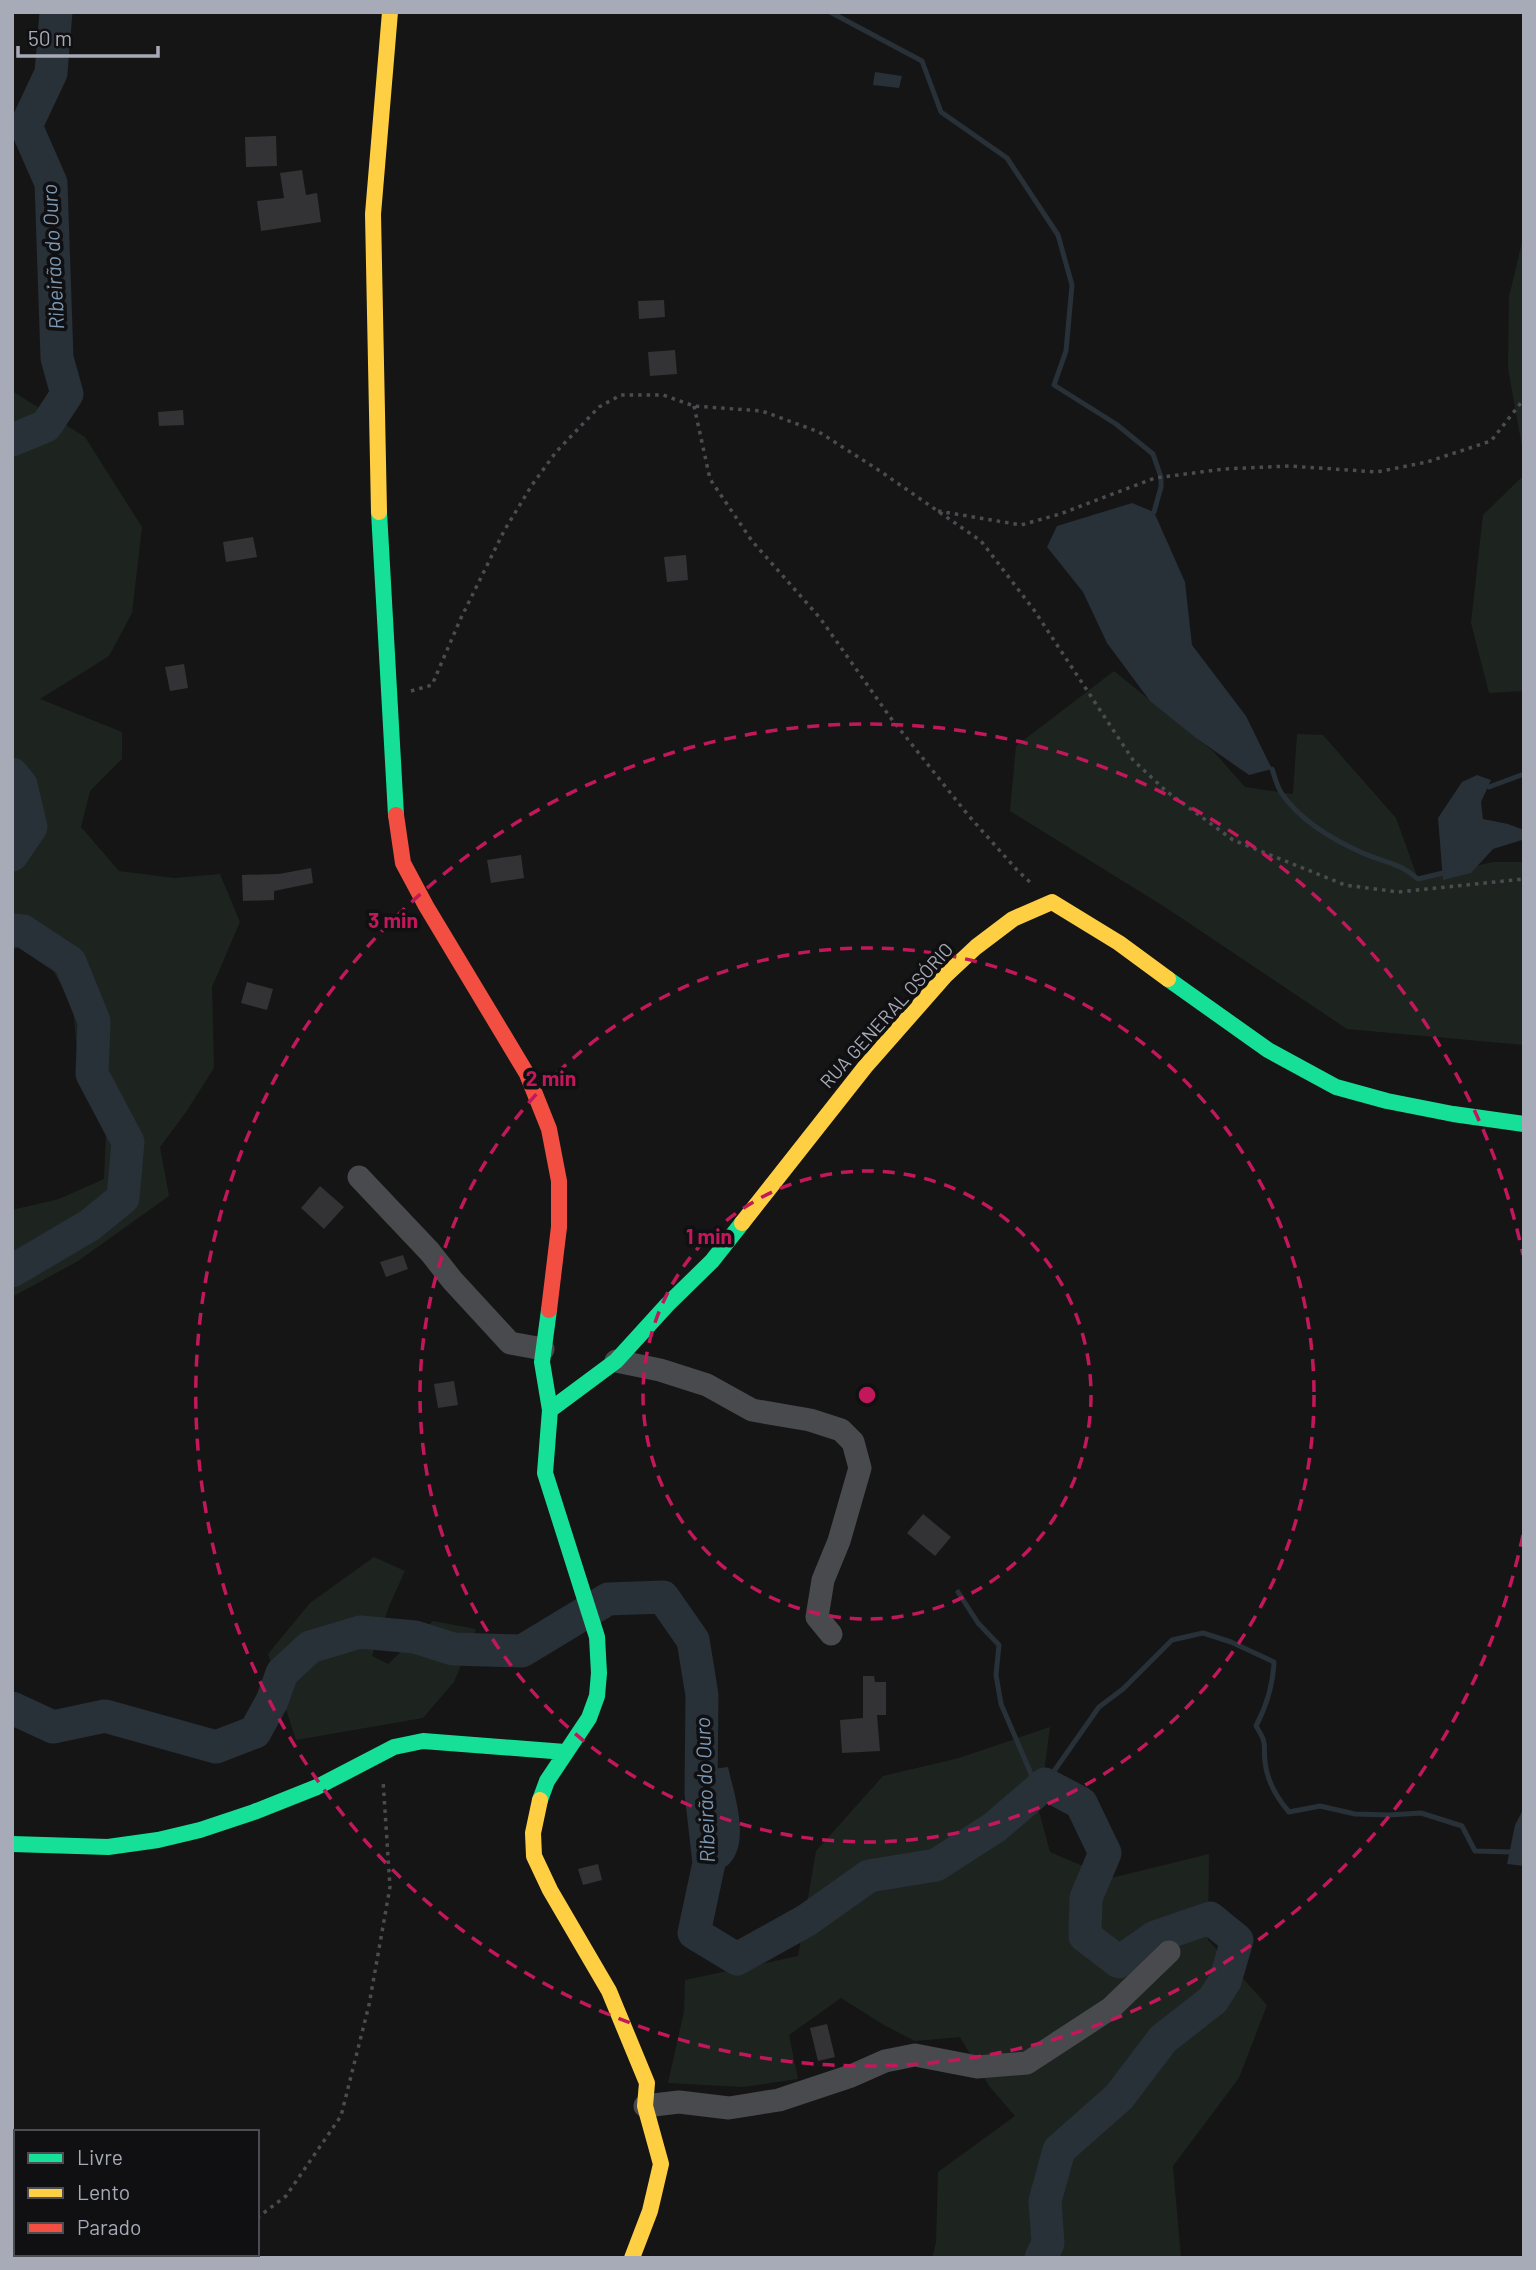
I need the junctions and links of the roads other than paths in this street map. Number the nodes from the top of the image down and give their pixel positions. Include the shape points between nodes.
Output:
1 (390, 12) edge
2 (1524, 1124) edge
3 (359, 1177) dead end
4 (543, 1349) junction
5 (616, 1362) junction
6 (550, 1410) junction
7 (831, 1634) dead end
8 (565, 1752) junction
9 (12, 1844) edge
10 (1169, 1952) dead end
11 (645, 2106) junction
12 (632, 2258) edge

1 - 4 street via 373,214 378,503 397,827 403,863 527,1074 549,1129 559,1181 559,1227
2 - 5 street, RUA GENERAL OSÓRIO via 1453,1114 1336,1087 1268,1050 1119,943 1052,902 1013,919 945,976 865,1067 712,1261
3 - 4 street via 510,1343
4 - 6 street
5 - 6 street, RUA GENERAL OSÓRIO
5 - 7 street via 707,1385 752,1410 841,1430 852,1442 860,1468 839,1541 822,1580 817,1617
6 - 8 street via 545,1473 583,1588 600,1662 597,1696 589,1718
8 - 9 street via 424,1741 394,1747 317,1787 201,1830 108,1847
8 - 11 street via 537,1807 534,1856 609,1991 647,2083
10 - 11 street via 1111,2008 1027,2063 976,2067 915,2055 779,2100 729,2108 679,2102
11 - 12 street via 661,2164

